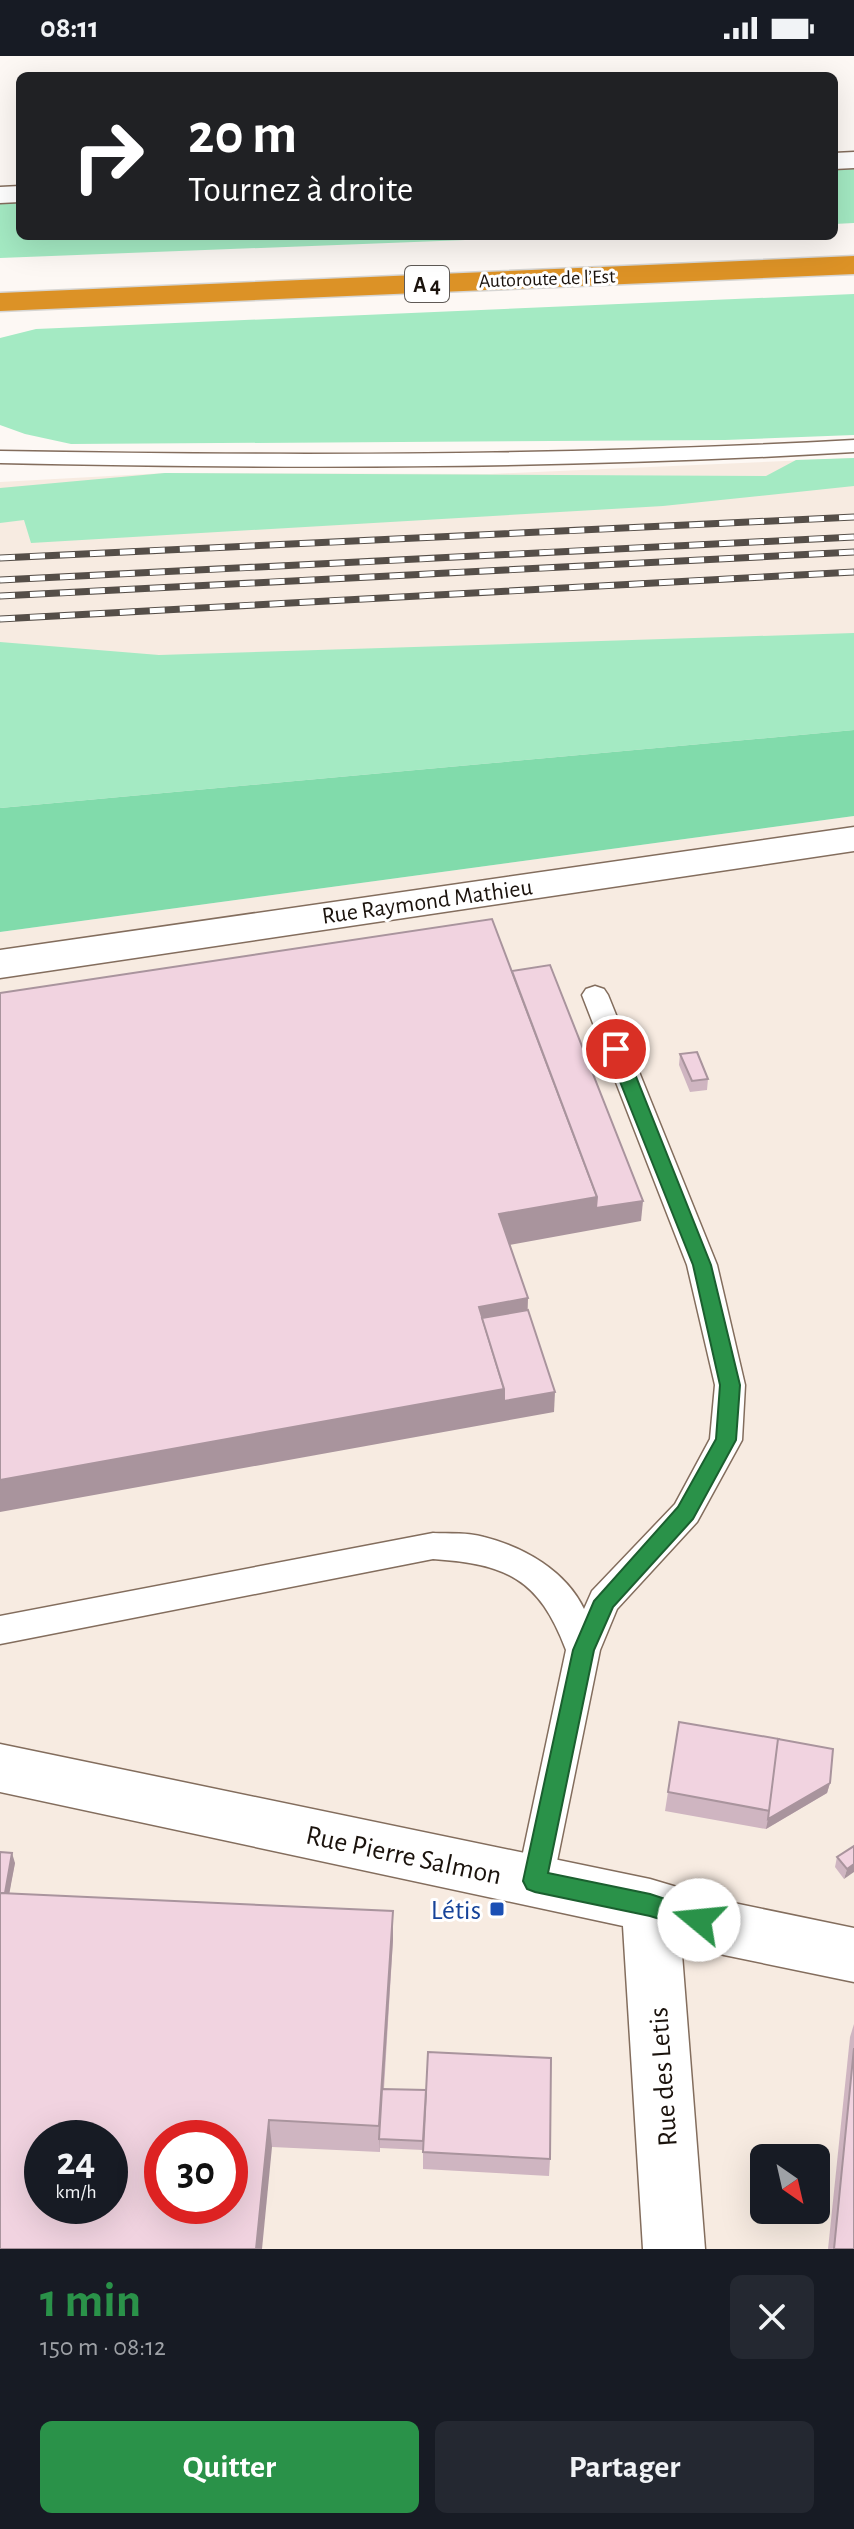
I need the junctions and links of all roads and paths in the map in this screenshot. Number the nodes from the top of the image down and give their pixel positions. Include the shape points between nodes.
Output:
1 (854, 241) edge
2 (854, 265) edge
3 (0, 277) edge
4 (0, 302) edge
5 (854, 446) edge
6 (0, 457) edge
7 (854, 839) edge
8 (0, 964) edge
9 (595, 995) dead end
10 (0, 1630) edge
11 (583, 1650) junction
12 (0, 1768) edge
13 (535, 1881) junction
14 (650, 1905) junction
15 (854, 1955) edge
16 (674, 2249) edge

1 - 3 highway, Autoroute de l’Est / A 4
2 - 4 highway, Autoroute de l’Est / A 4
5 - 6 lane via 609,459
7 - 8 street, Rue Raymond Mathieu
9 - 11 lane via 702,1265 730,1385 726,1440 686,1513 604,1601
10 - 11 lane via 433,1546 481,1549 531,1570 567,1608
11 - 13 lane
12 - 13 street, Rue Pierre Salmon
13 - 14 street, Rue Pierre Salmon
14 - 15 street, Rue Pierre Salmon via 724,1928
14 - 16 street, Rue des Letis

